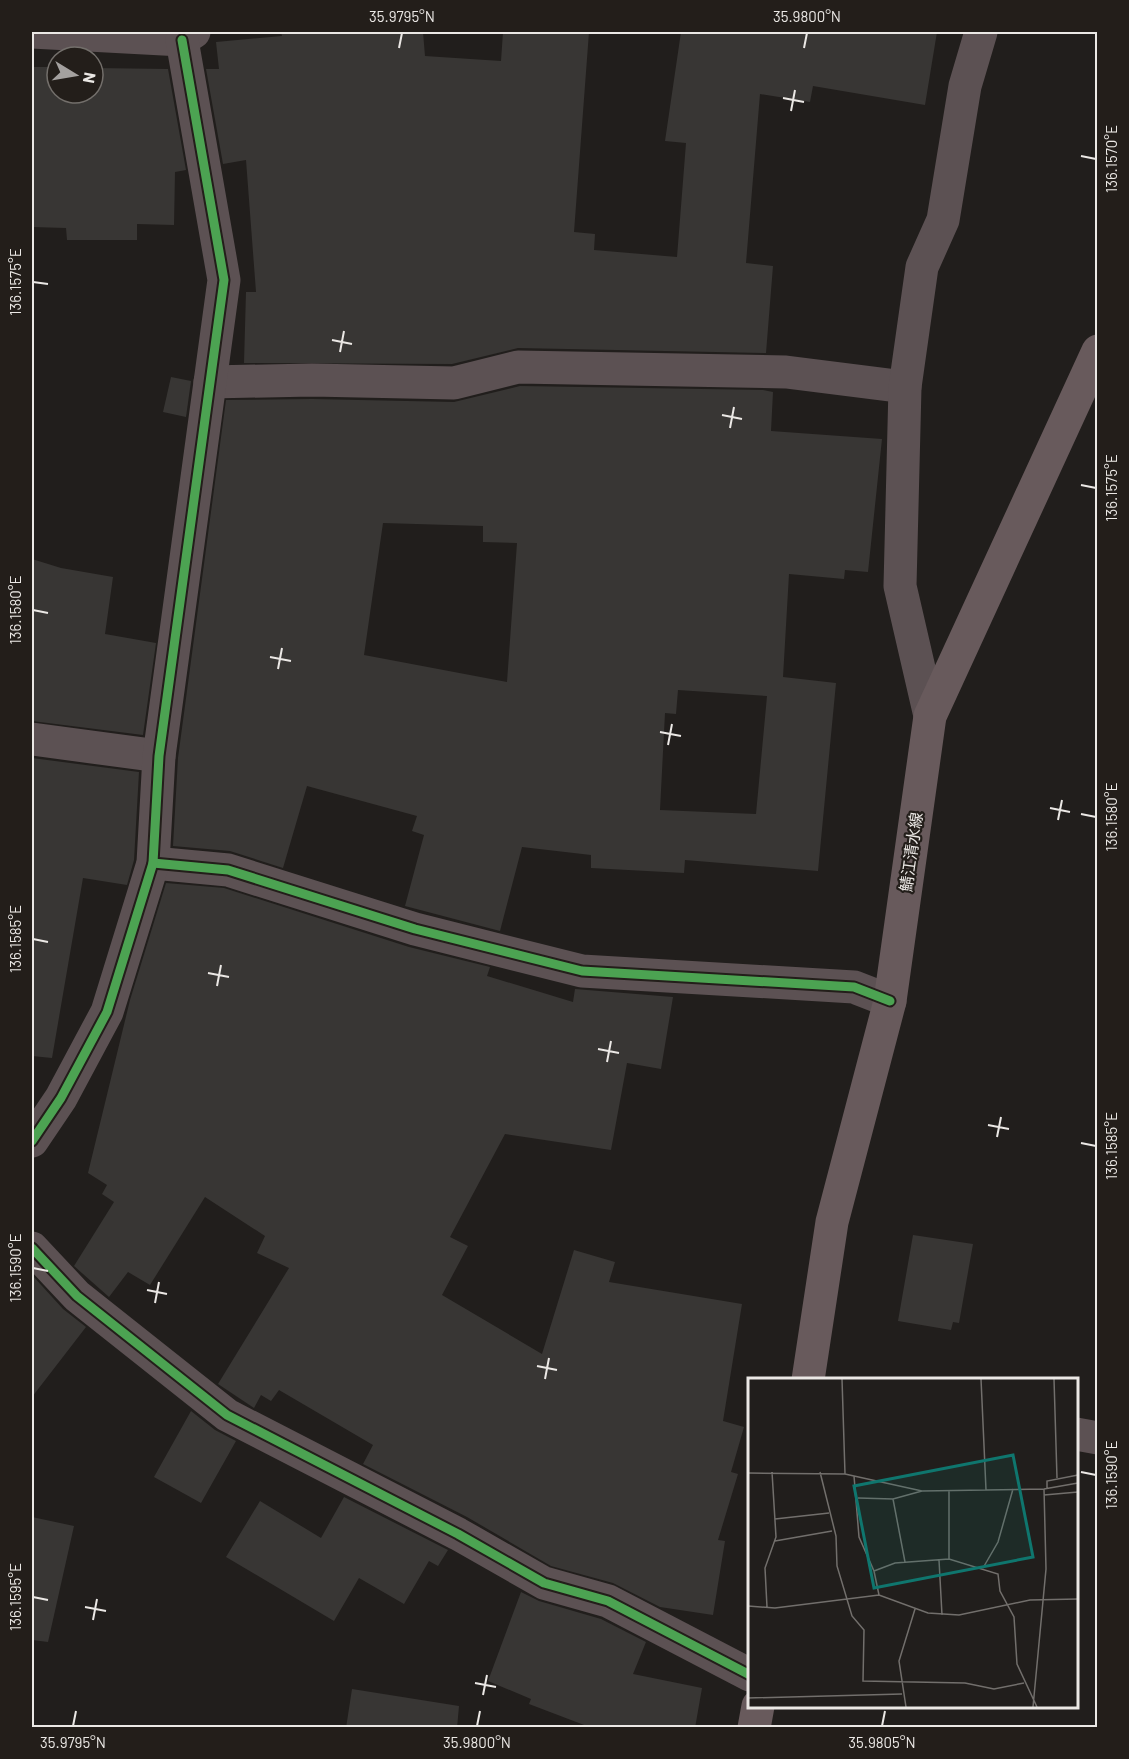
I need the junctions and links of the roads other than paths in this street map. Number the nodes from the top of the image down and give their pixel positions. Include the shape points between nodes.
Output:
1 (32, 32) edge
2 (981, 32) edge
3 (188, 36) edge
4 (1098, 351) edge
5 (210, 382) junction
6 (905, 387) junction
7 (930, 716) junction
8 (32, 739) edge
9 (159, 756) junction
10 (153, 863) junction
11 (890, 1001) junction
12 (32, 1141) edge
13 (32, 1248) edge
14 (808, 1378) edge
15 (1078, 1434) edge
16 (1098, 1438) edge
17 (748, 1675) edge
18 (758, 1708) edge
19 (754, 1728) edge

1 - 3 street
2 - 6 street via 964,86 943,220 922,267
3 - 5 street via 224,280
4 - 7 main road, 鯖江清水線
5 - 6 street via 454,383 518,367 786,372
5 - 9 street
6 - 7 street via 900,586
7 - 11 main road, 鯖江清水線
8 - 9 street
9 - 10 street
10 - 11 street via 228,870 415,929 582,971 854,987
10 - 12 street via 107,1012 62,1098
11 - 14 main road, 鯖江清水線 via 832,1222
13 - 17 street via 77,1296 227,1415 458,1534 544,1583 608,1601
15 - 16 street
18 - 19 main road

